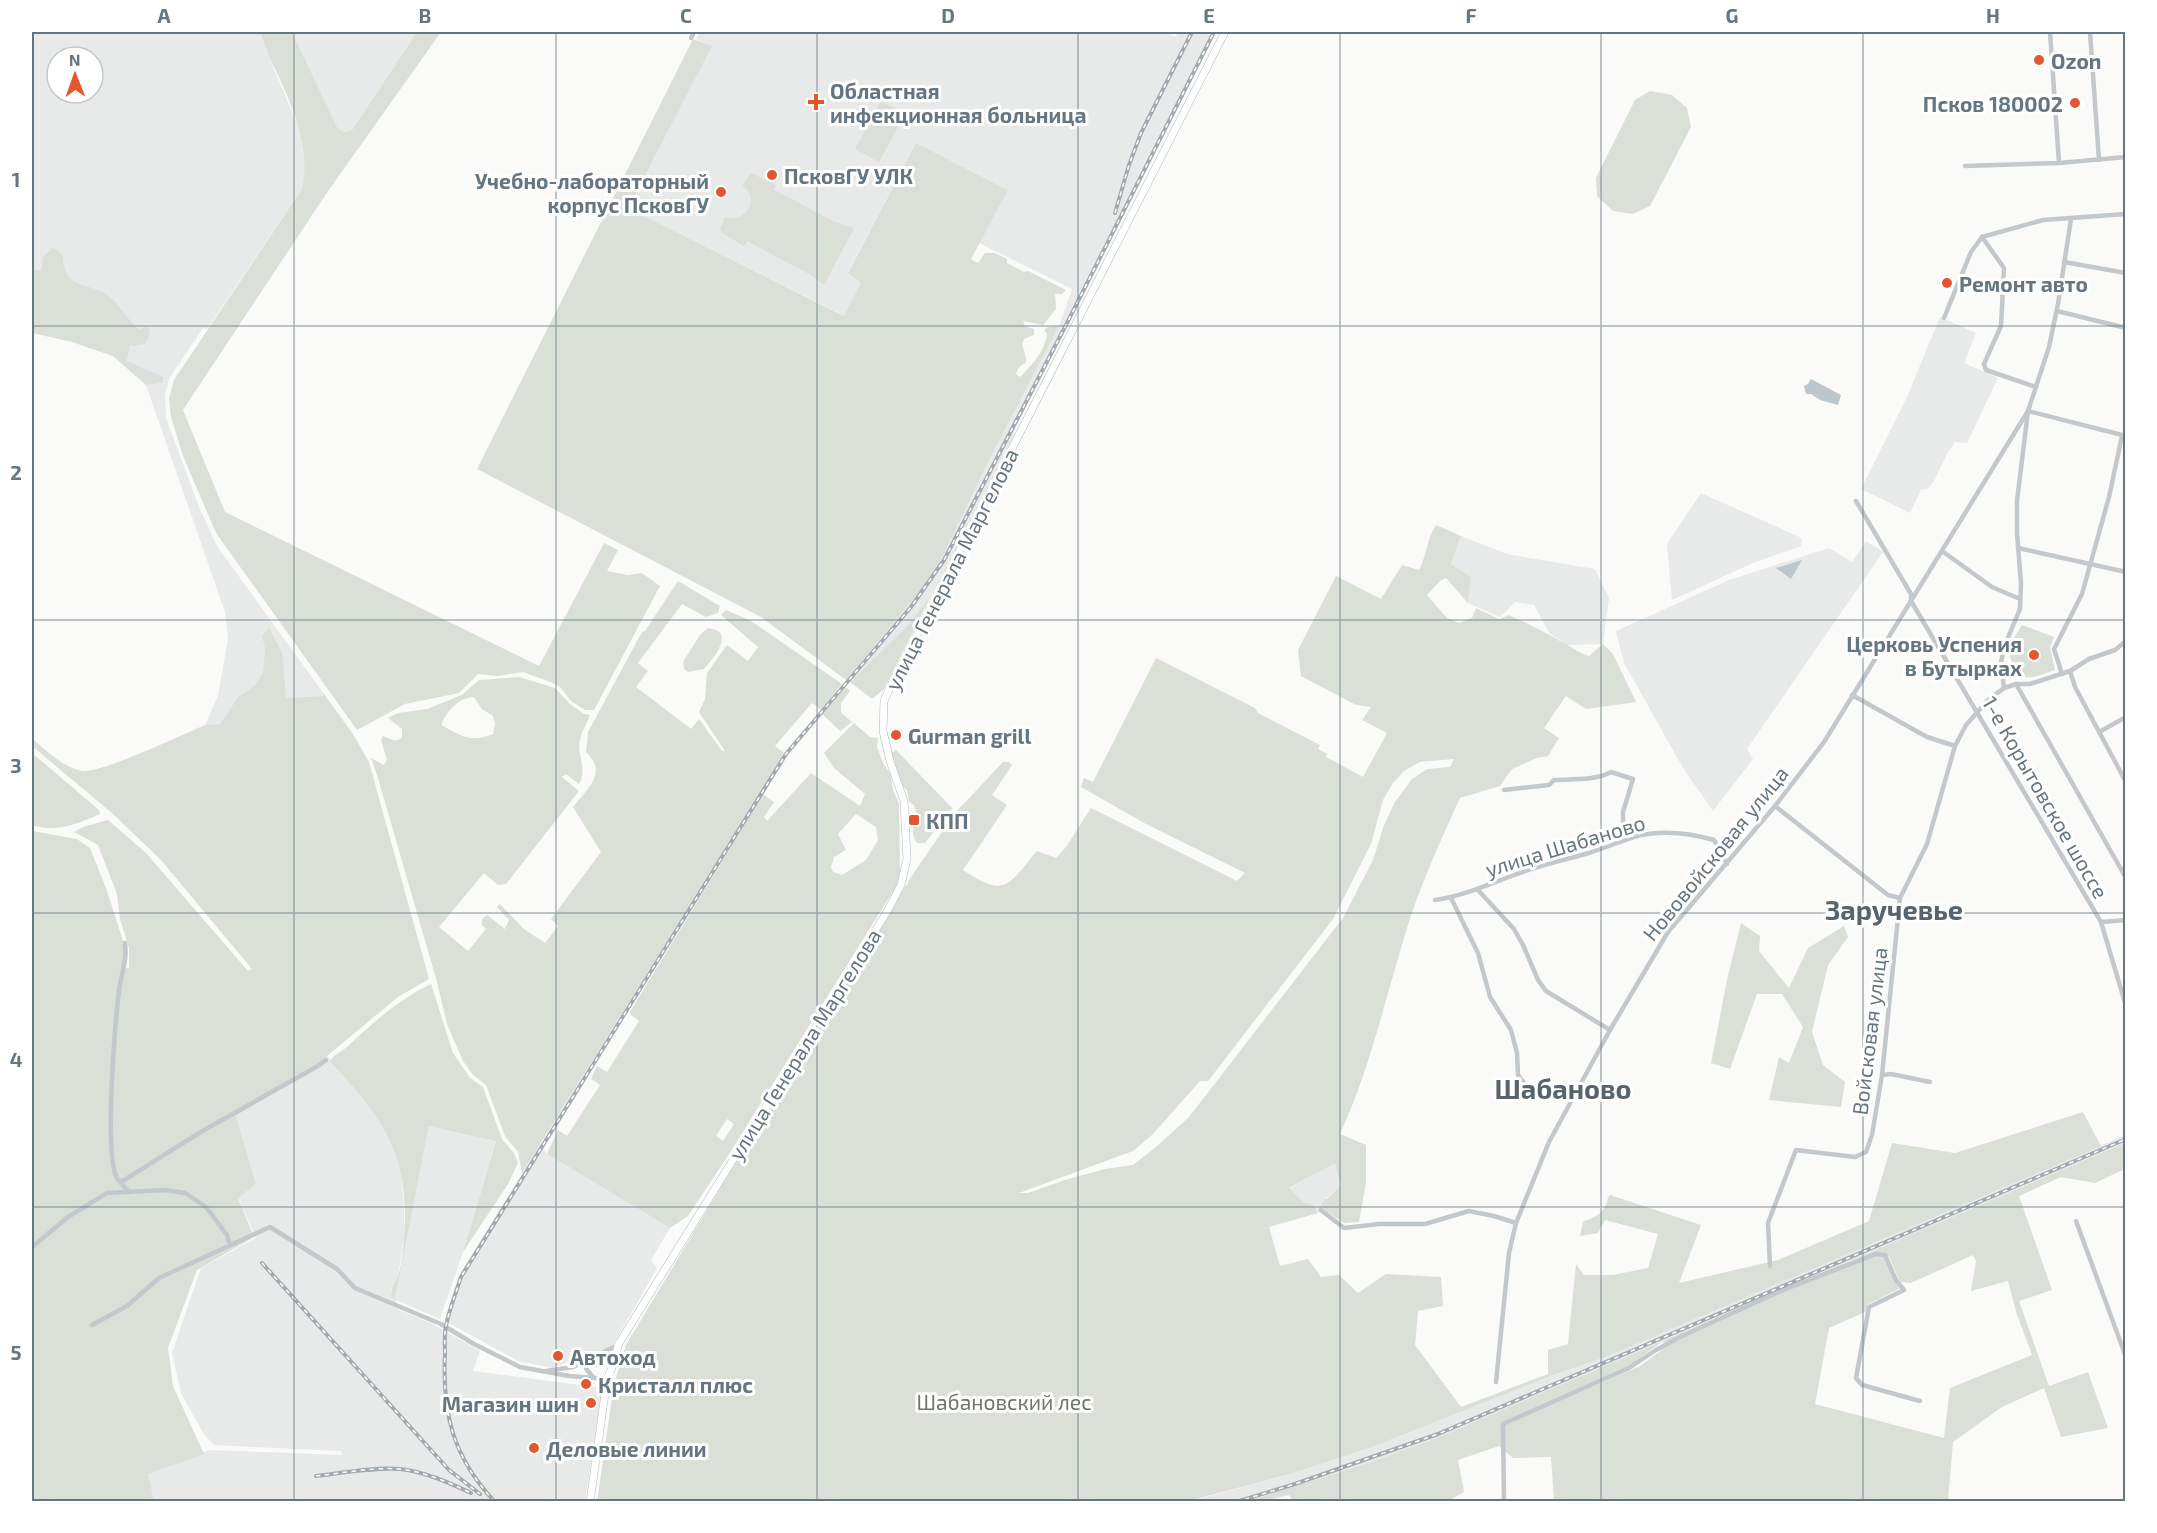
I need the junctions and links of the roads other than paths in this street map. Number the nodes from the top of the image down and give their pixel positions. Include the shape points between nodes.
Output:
1 (694, 32) edge
2 (1226, 32) edge
3 (2050, 32) edge
4 (2090, 32) edge
5 (691, 38) dead end
6 (2126, 157) edge
7 (2098, 160) junction
8 (2059, 163) junction
9 (1965, 166) dead end
10 (2126, 214) edge
11 (2071, 219) junction
12 (1982, 237) junction
13 (2064, 262) junction
14 (2126, 273) edge
15 (2057, 311) junction
16 (1944, 318) dead end
17 (2126, 328) edge
18 (2036, 387) junction
19 (2028, 411) junction
20 (2124, 436) edge
21 (1856, 501) dead end
22 (2018, 548) junction
23 (1942, 551) junction
24 (2090, 564) junction
25 (2126, 573) edge
26 (2020, 599) junction
27 (1911, 601) junction
28 (2126, 641) edge
29 (2070, 671) junction
30 (2062, 674) junction
31 (2016, 684) junction
32 (2004, 688) junction
33 (1852, 695) junction
34 (1977, 712) junction
35 (2126, 717) edge
36 (2099, 732) junction
37 (1955, 746) junction
38 (2126, 782) edge
39 (1504, 790) dead end
40 (1774, 806) junction
41 (1637, 836) junction
42 (1727, 864) junction
43 (2126, 878) edge
44 (1478, 890) junction
45 (1451, 898) junction
46 (1900, 898) junction
47 (1435, 900) dead end
48 (2126, 920) edge
49 (2101, 922) junction
50 (125, 943) dead end
51 (2126, 1006) edge
52 (1610, 1030) junction
53 (326, 1060) dead end
54 (1882, 1075) junction
55 (1930, 1082) dead end
56 (1572, 1100) junction
57 (121, 1182) junction
58 (129, 1192) junction
59 (1321, 1209) dead end
60 (2076, 1221) dead end
61 (1516, 1223) junction
62 (230, 1245) junction
63 (32, 1248) edge
64 (1770, 1266) dead end
65 (92, 1325) dead end
66 (618, 1346) junction
67 (2126, 1357) edge
68 (583, 1361) junction
69 (541, 1371) junction
70 (593, 1377) junction
71 (607, 1379) junction
72 (1496, 1382) dead end
73 (1920, 1401) dead end
74 (590, 1502) edge
75 (1504, 1502) edge

1 - 5 street
2 - 66 main road, улица Генерала Маргелова via 887,694 883,731 904,801 906,824 907,860 901,885
3 - 8 street
4 - 7 street
6 - 7 street
7 - 8 street
8 - 9 street
10 - 11 street
11 - 12 street via 2043,220
11 - 13 street
12 - 16 street via 1971,252
12 - 18 street via 2004,267 2001,326 1984,364 1986,370
13 - 14 street
13 - 15 street
15 - 17 street
15 - 18 street
18 - 19 street
19 - 20 street
19 - 22 street via 2017,501
19 - 23 street, Нововойсковая улица
20 - 24 street
21 - 27 street, 1-е Корытовское шоссе via 1911,594
22 - 24 street
22 - 26 street
23 - 26 street via 1992,586
23 - 27 street, Нововойсковая улица
24 - 25 street
24 - 30 street via 2082,594 2054,648
26 - 32 street via 2001,663
27 - 33 street, Нововойсковая улица
27 - 34 street, 1-е Корытовское шоссе
28 - 29 street
29 - 30 street
29 - 36 street
30 - 31 street
31 - 32 street
31 - 43 street
32 - 34 street, Войсковая улица
33 - 37 street via 1927,737
33 - 40 street, Нововойсковая улица via 1824,742
34 - 37 street, Войсковая улица
34 - 49 street, 1-е Корытовское шоссе
35 - 36 street
36 - 38 street
37 - 46 street, Войсковая улица via 1927,844
39 - 41 street via 1611,772 1633,779 1623,823
40 - 42 street, Нововойсковая улица
40 - 46 street via 1888,895
41 - 42 street, улица Шабаново via 1666,832 1714,840
41 - 44 street, улица Шабаново
42 - 52 street, Нововойсковая улица via 1668,932
44 - 45 street, улица Шабаново
44 - 52 street via 1514,929 1546,991
45 - 47 street, улица Шабаново
45 - 56 street via 1478,953 1490,998 1511,1030 1518,1076 1539,1094
46 - 54 street, Войсковая улица
48 - 49 street
49 - 51 street, 1-е Корытовское шоссе
50 - 57 street via 111,1148
52 - 56 street, Нововойсковая улица
53 - 57 street
54 - 55 street
54 - 64 street, Войсковая улица via 1866,1152 1855,1157 1796,1150 1768,1223
56 - 61 street, Нововойсковая улица via 1549,1142
57 - 58 street
58 - 62 street via 185,1193 206,1207
58 - 63 street via 107,1193 68,1217
59 - 61 street via 1344,1228 1425,1224 1469,1211
60 - 67 street
61 - 72 street, Нововойсковая улица via 1509,1253
62 - 65 street via 159,1278 127,1306
62 - 69 street via 270,1227 337,1269 355,1288 441,1324 520,1368
66 - 68 street
66 - 71 main road, улица Генерала Маргелова
68 - 69 street via 573,1367
68 - 70 street
69 - 70 street
70 - 71 street
71 - 74 main road, улица Генерала Маргелова
73 - 75 street via 1862,1385 1856,1378 1869,1307 1904,1290 1886,1255 1876,1254 1692,1331 1629,1368 1503,1424

